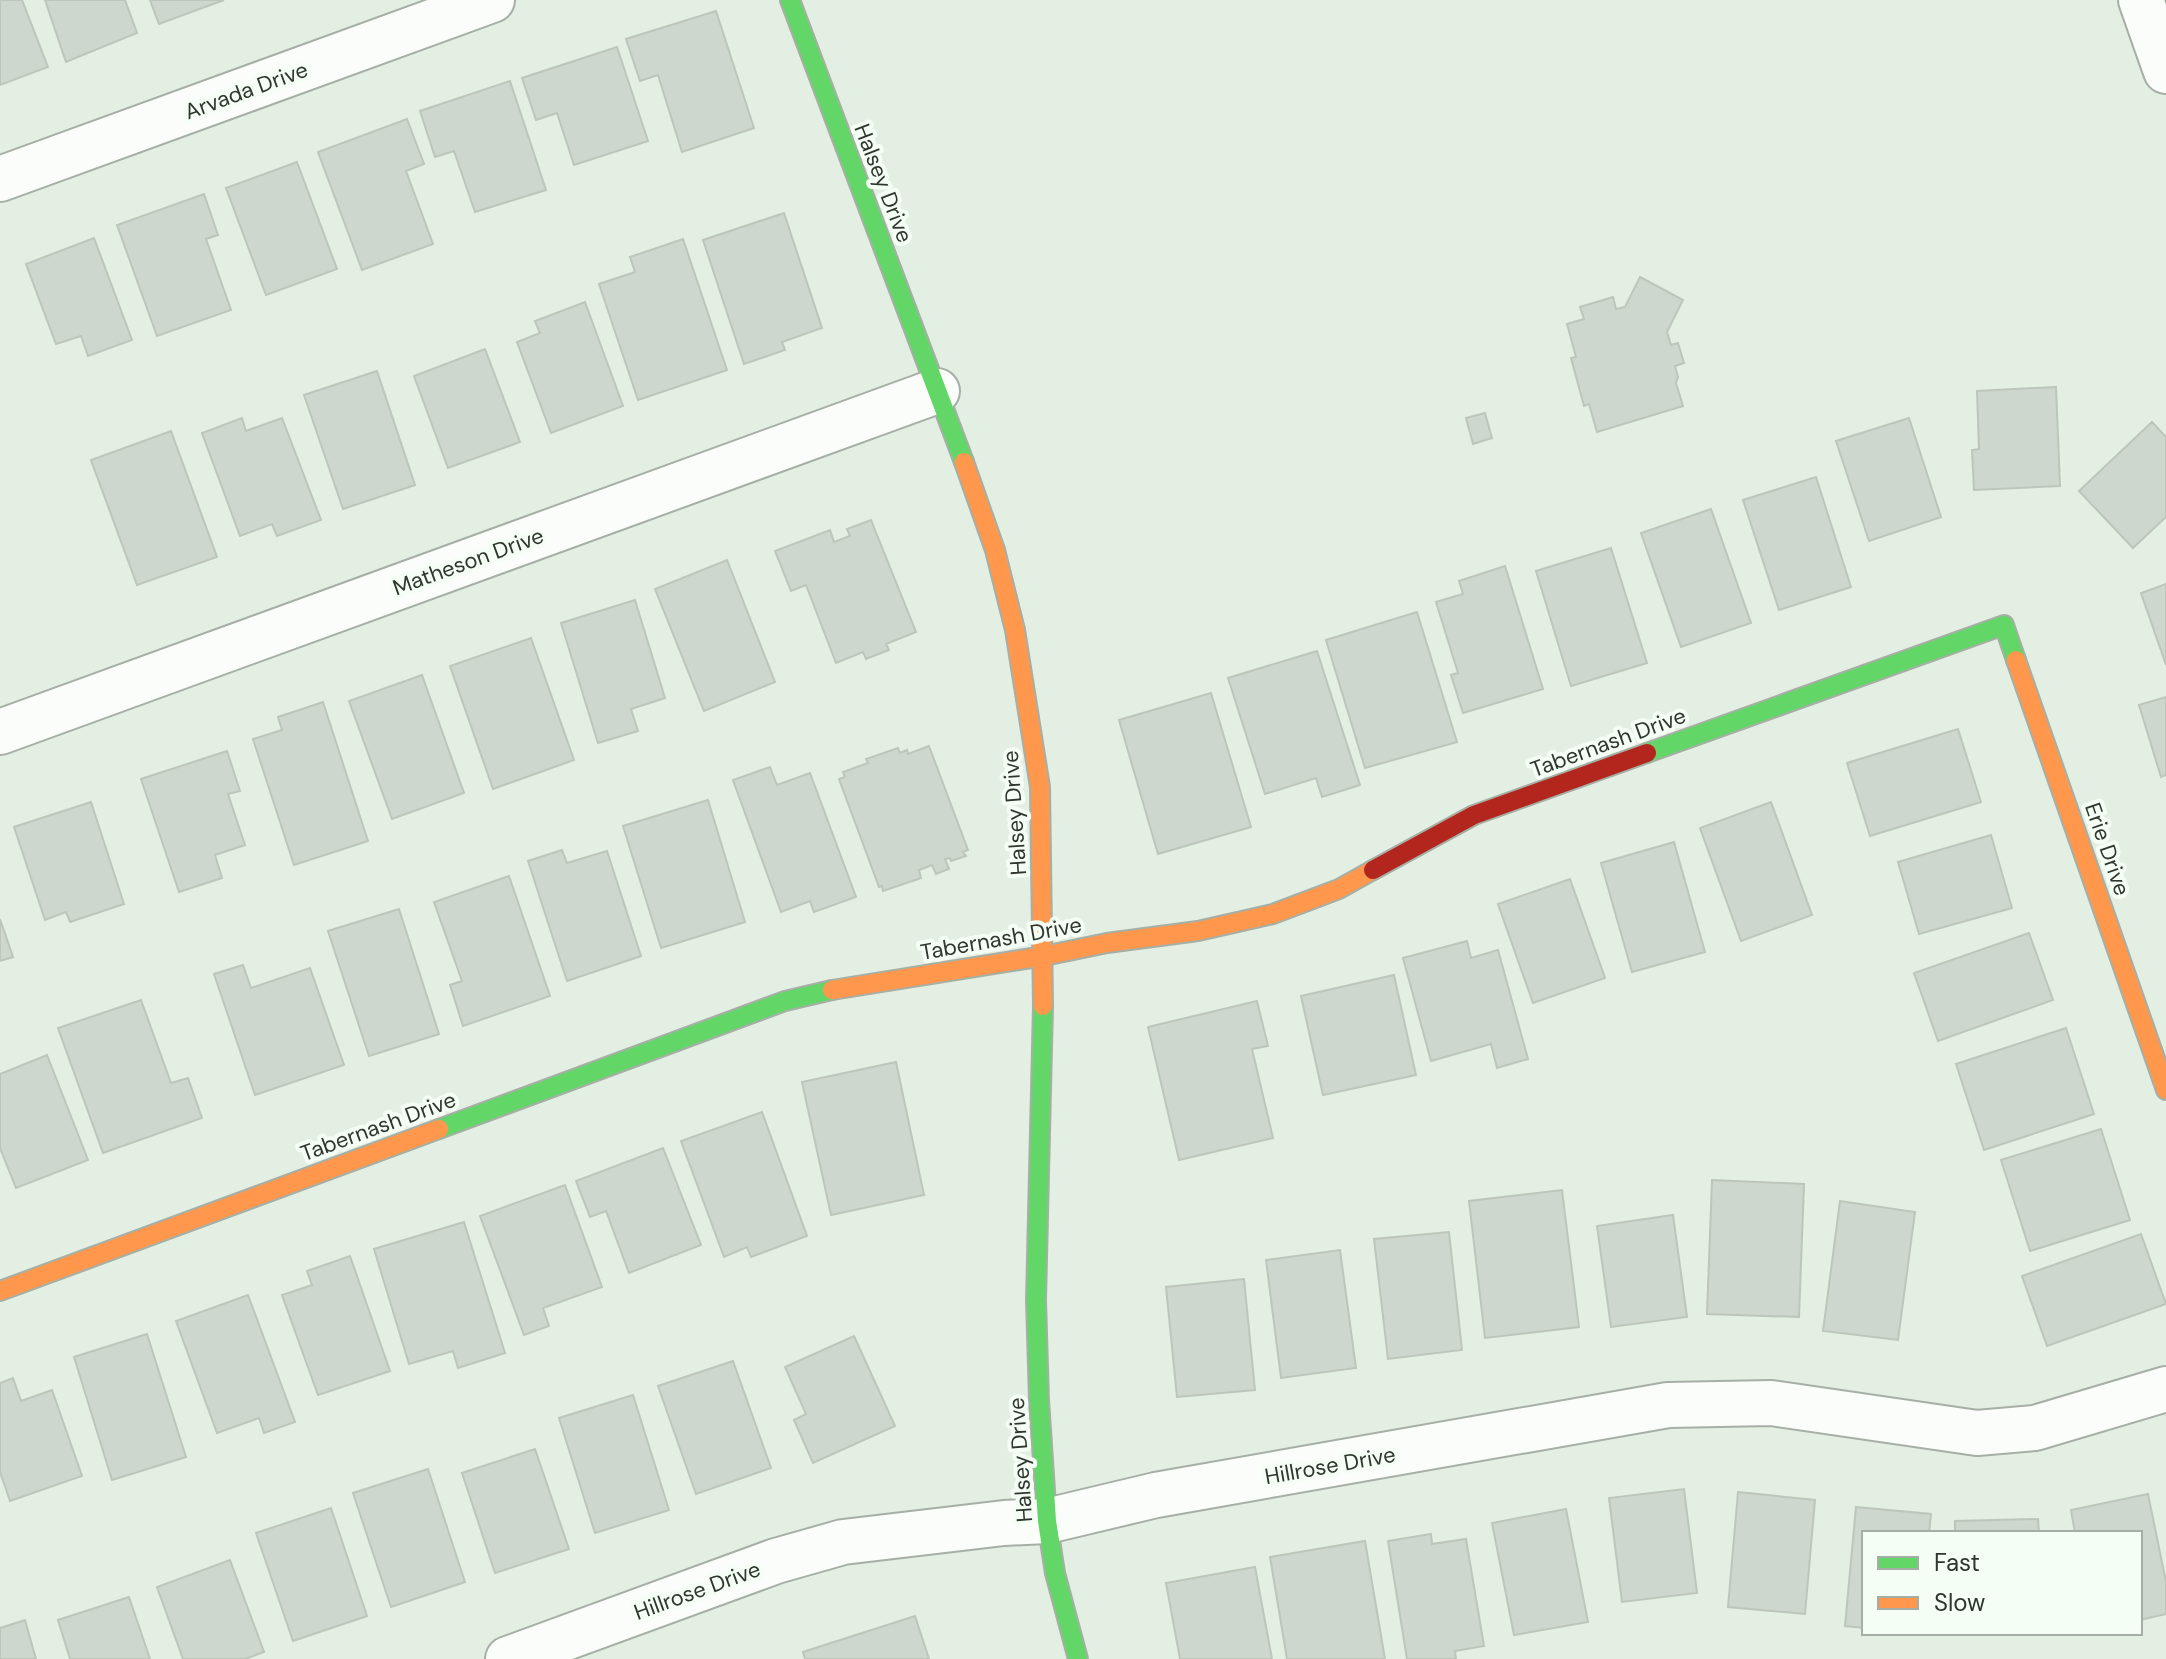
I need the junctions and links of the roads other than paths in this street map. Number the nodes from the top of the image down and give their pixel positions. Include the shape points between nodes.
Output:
1 (492, 0) edge
2 (790, 0) edge
3 (2141, 0) edge
4 (2166, 71) edge
5 (0, 179) edge
6 (937, 391) junction
7 (2004, 625) joint
8 (0, 732) edge
9 (1044, 956) junction
10 (2166, 1090) edge
11 (0, 1291) edge
12 (2166, 1389) edge
13 (1047, 1521) junction
14 (508, 1659) edge
15 (1078, 1659) edge

1 - 5 street, Arvada Drive
2 - 6 street, Halsey Drive
3 - 4 street
6 - 8 street, Matheson Drive
6 - 9 street, Halsey Drive via 995,550 1015,630 1040,787
7 - 9 street, Tabernash Drive via 1474,815 1339,889 1273,914
7 - 10 street, Erie Drive
9 - 11 street, Tabernash Drive via 785,1001
9 - 13 street, Halsey Drive via 1036,1300
12 - 13 street, Hillrose Drive via 2035,1428 1977,1433 1771,1403 1668,1405 1156,1495
13 - 14 street, Hillrose Drive via 843,1542 776,1561
13 - 15 street, Halsey Drive

